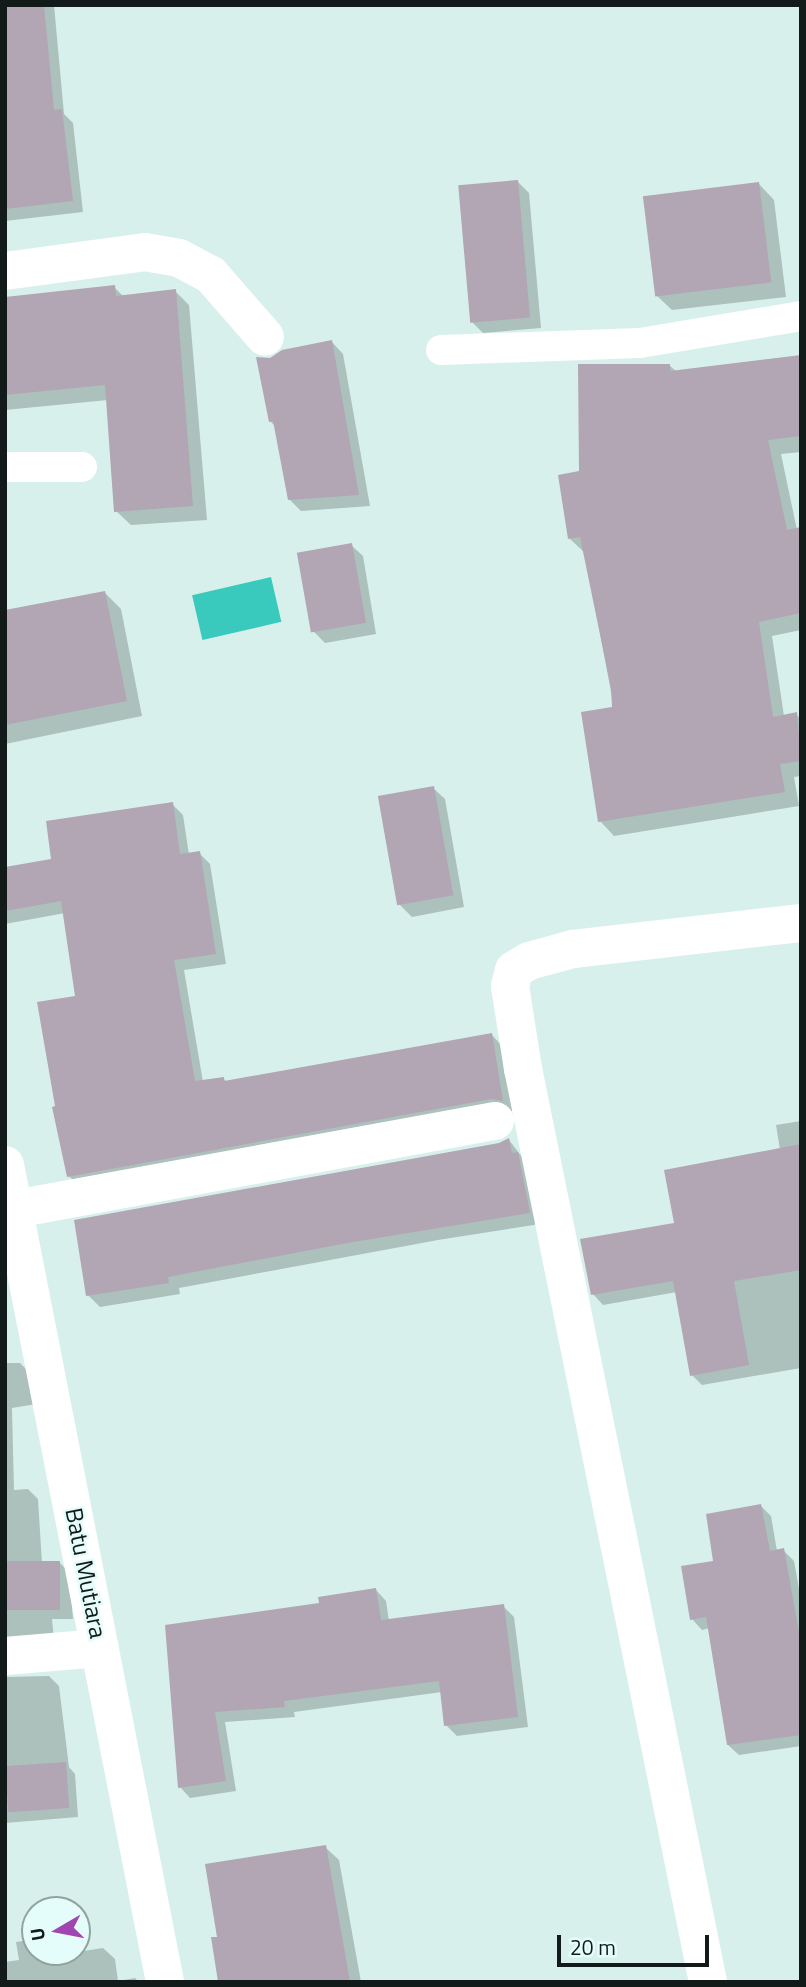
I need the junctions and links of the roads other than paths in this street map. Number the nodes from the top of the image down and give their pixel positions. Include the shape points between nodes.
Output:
1 (5, 271) edge
2 (801, 316) edge
3 (265, 337) dead end
4 (441, 350) dead end
5 (5, 467) edge
6 (82, 467) dead end
7 (801, 923) edge
8 (495, 1121) dead end
9 (5, 1165) edge
10 (15, 1209) junction
11 (21, 1325) edge
12 (100, 1648) junction
13 (5, 1657) edge
14 (165, 1982) edge
15 (708, 1982) edge

1 - 3 street via 145,252 179,258 211,275
2 - 4 lane via 640,343
5 - 6 lane
7 - 15 street via 573,948 514,970 510,986
8 - 10 street
9 - 10 street, Batu Mutiara
10 - 11 street, Batu Mutiara
11 - 12 street, Batu Mutiara
12 - 13 street
12 - 14 street, Batu Mutiara

